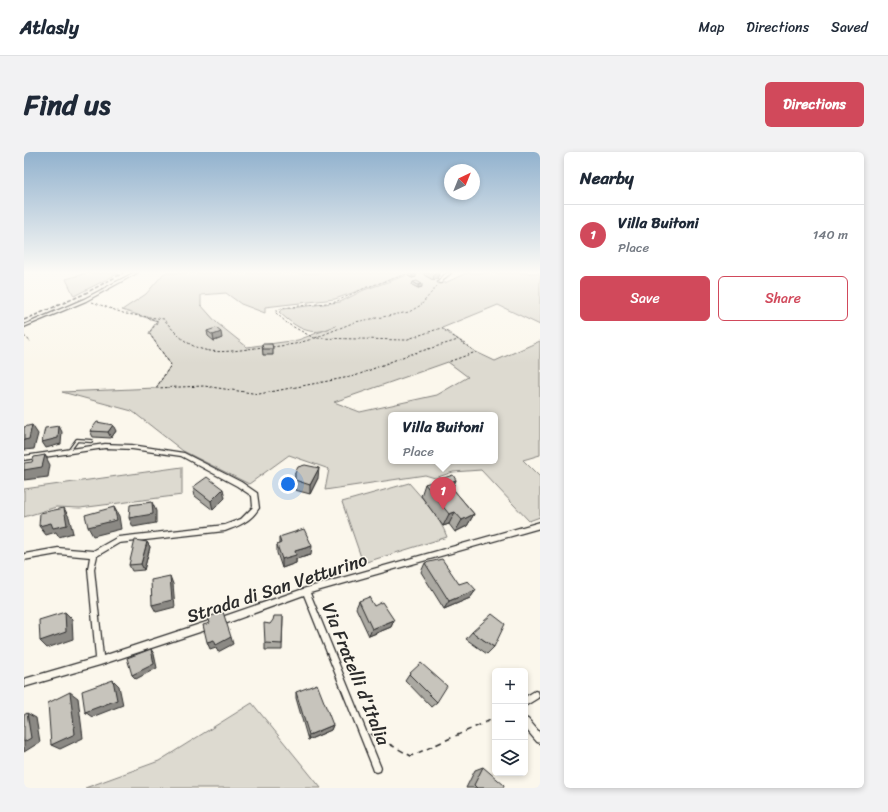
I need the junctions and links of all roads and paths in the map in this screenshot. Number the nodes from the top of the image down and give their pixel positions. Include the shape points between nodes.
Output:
1 (79, 303) edge
2 (93, 303) edge
3 (329, 303) edge
4 (423, 303) edge
5 (144, 316) junction
6 (24, 326) edge
7 (24, 336) edge
8 (314, 338) junction
9 (458, 340) junction
10 (31, 342) dead end
11 (270, 347) edge
12 (263, 348) edge
13 (448, 362) dead end
14 (91, 441) dead end
15 (69, 452) junction
16 (24, 458) edge
17 (540, 525) edge
18 (94, 554) junction
19 (24, 558) edge
20 (306, 592) junction
21 (100, 661) junction
22 (24, 683) edge
23 (536, 695) dead end
24 (528, 700) edge
25 (492, 719) edge
26 (528, 725) edge
27 (361, 728) junction
28 (540, 739) edge
29 (377, 768) dead end

1 - 6 street
2 - 5 path via 126,314
3 - 8 path via 282,308 275,312 288,324
4 - 8 path via 409,312 355,322
5 - 9 path via 158,321 149,333 171,364 156,388 204,386 259,394 355,376 406,356
5 - 12 path via 164,319 176,334 194,348 213,352 233,352
7 - 10 path
8 - 9 path via 405,340 441,328
8 - 11 path via 295,344
9 - 13 path via 476,352
14 - 15 lane via 77,440
15 - 16 street
15 - 18 street via 105,446 182,454 239,484 255,496 256,508 247,519 238,524 225,528 118,540
17 - 20 street, Strada di San Vetturino
18 - 19 street via 58,552
18 - 21 street via 91,569
20 - 21 street, Strada di San Vetturino
20 - 27 street, Via Fratelli d'Italia
21 - 22 street, Strada di San Vetturino
23 - 24 street
25 - 27 path via 411,756
26 - 28 street
27 - 29 street, Via Fratelli d'Italia

